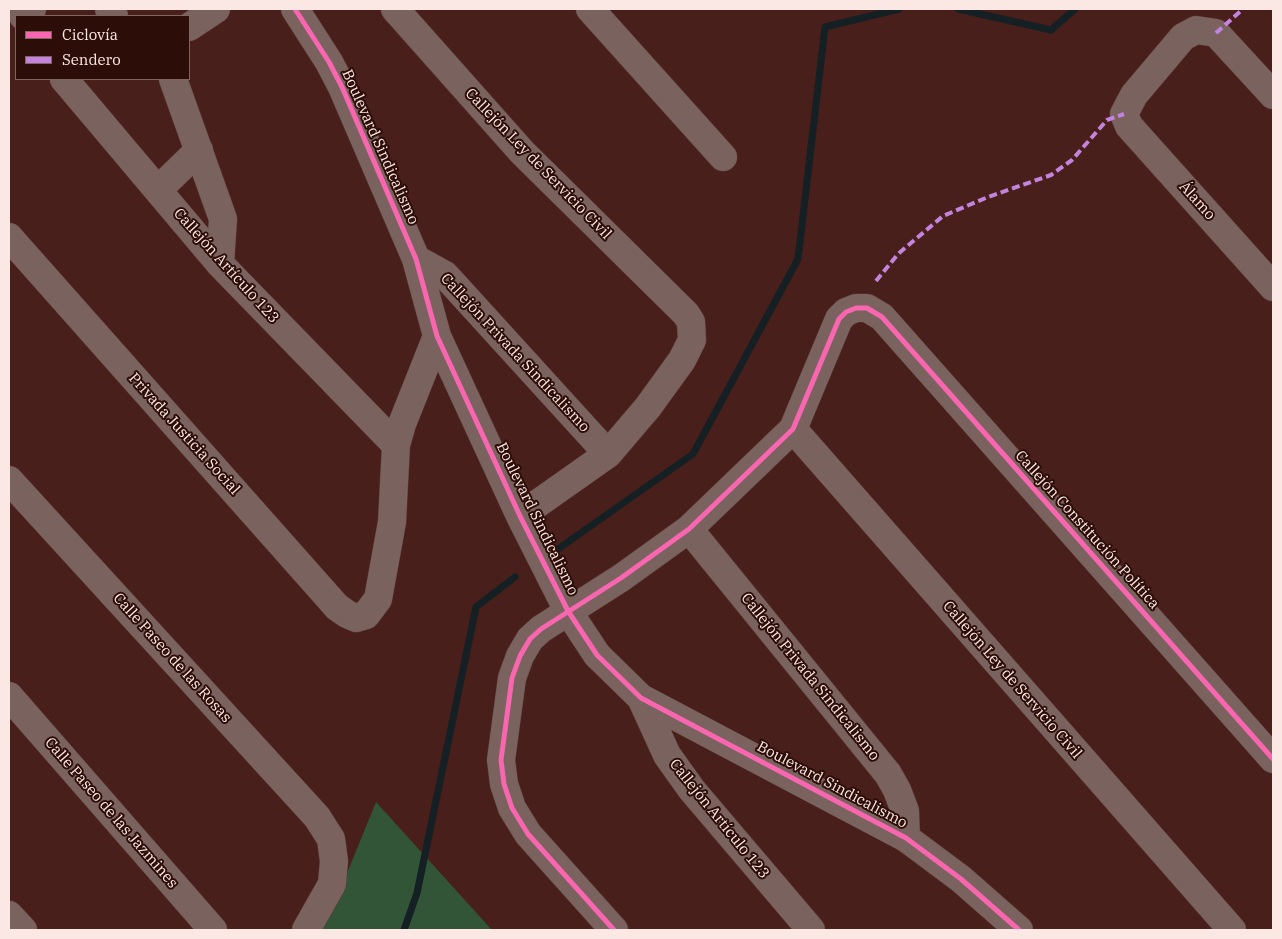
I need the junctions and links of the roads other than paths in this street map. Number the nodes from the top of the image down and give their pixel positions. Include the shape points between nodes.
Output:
1 (216, 9) edge
2 (295, 9) edge
3 (395, 9) edge
4 (590, 9) edge
5 (190, 26) edge
6 (65, 80) edge
7 (173, 80) edge
8 (1273, 95) edge
9 (199, 150) junction
10 (723, 157) dead end
11 (158, 190) junction
12 (9, 237) edge
13 (416, 259) junction
14 (220, 264) junction
15 (1273, 287) edge
16 (437, 336) junction
17 (793, 429) junction
18 (396, 445) junction
19 (608, 454) junction
20 (9, 480) edge
21 (520, 516) junction
22 (690, 529) junction
23 (568, 611) junction
24 (9, 696) edge
25 (641, 698) junction
26 (1273, 759) edge
27 (906, 838) junction
28 (9, 915) edge
29 (23, 930) edge
30 (213, 930) edge
31 (306, 930) edge
32 (614, 930) edge
33 (811, 930) edge
34 (1019, 930) edge
35 (1232, 930) edge

1 - 5 street
2 - 13 street, Boulevard Sindicalismo via 342,87
3 - 19 street, Callejón Ley de Servicio Civil via 522,152 691,322 692,340 688,351
4 - 10 street
6 - 11 street, Callejón Artículo 123
7 - 9 street
8 - 15 street, Álamo via 1216,33 1196,30 1183,37 1134,95 1124,114 1129,126
9 - 11 street
9 - 14 street via 223,219
11 - 14 street, Callejón Artículo 123
12 - 18 street, Privada Justicia Social via 337,607 356,618 366,615 378,599 392,522
13 - 16 street, Boulevard Sindicalismo
13 - 19 street, Callejón Privada Sindicalismo via 445,275
14 - 18 street, Callejón Artículo 123
16 - 18 street
16 - 21 street, Boulevard Sindicalismo
17 - 22 street
17 - 26 street, Callejón Constitución Política via 839,319 856,308 867,308 882,318
17 - 35 street, Callejón Ley de Servicio Civil
19 - 21 street
20 - 31 street, Calle Paseo de las Rosas via 317,817 331,840 334,861 332,884
21 - 23 street, Boulevard Sindicalismo
22 - 23 street
22 - 27 street, Callejón Privada Sindicalismo via 888,774 905,811
23 - 25 street, Boulevard Sindicalismo via 598,655
23 - 32 street via 530,639 520,656 512,678 501,760 504,784 512,808 528,834
24 - 30 street, Calle Paseo de las Jazmines
25 - 27 street, Boulevard Sindicalismo
25 - 33 street, Callejón Artículo 123 via 667,755 692,790
27 - 34 street, Boulevard Sindicalismo via 962,879
28 - 29 street

